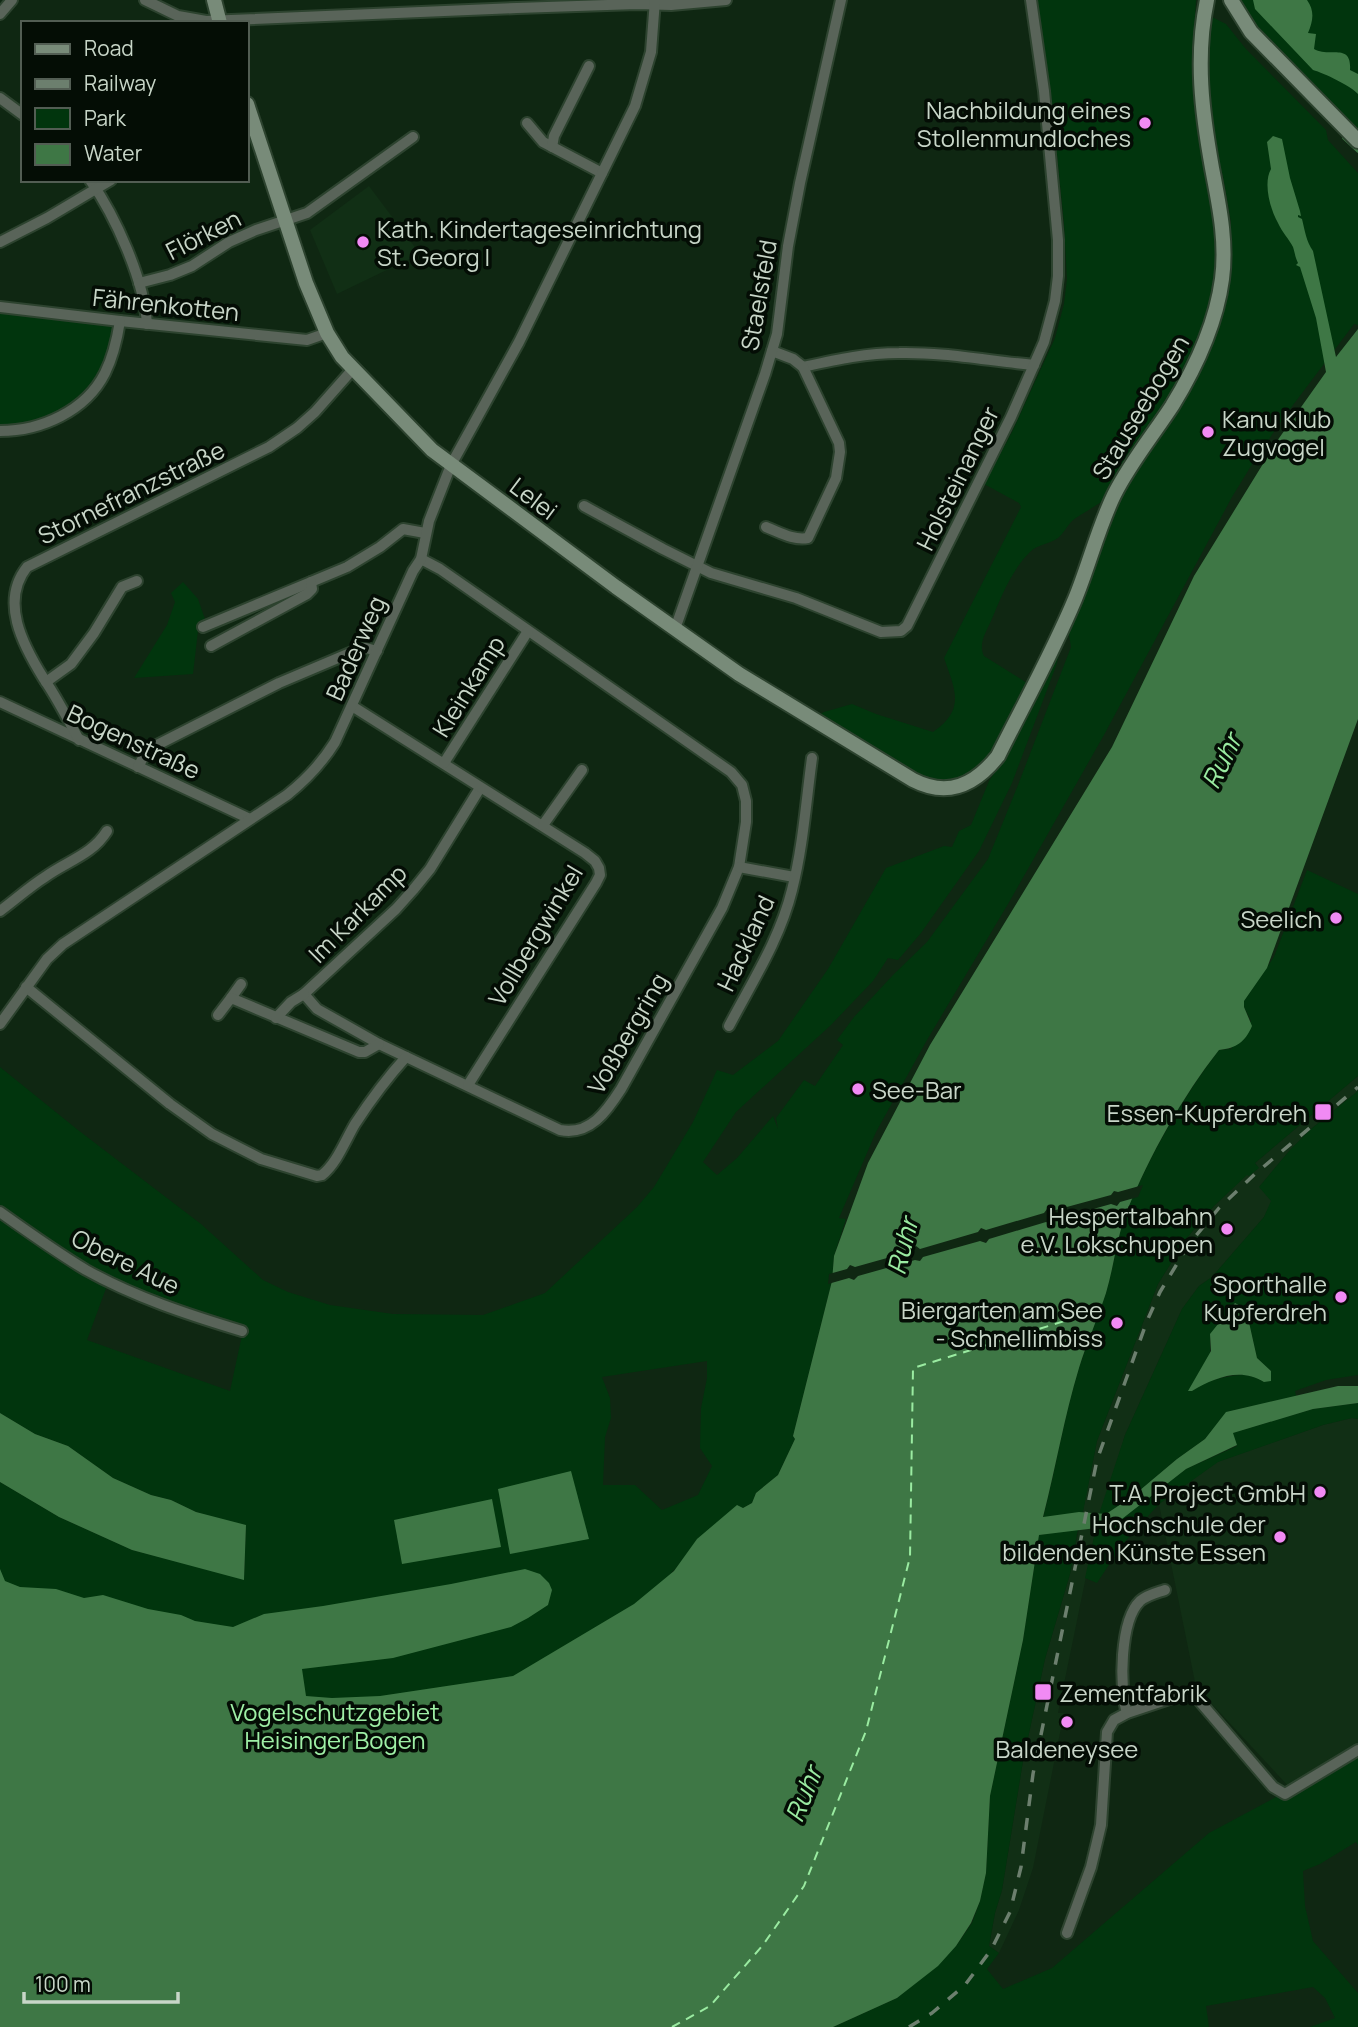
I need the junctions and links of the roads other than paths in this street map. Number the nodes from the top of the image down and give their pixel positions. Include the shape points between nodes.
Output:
1 (12, 0) edge
2 (145, 0) edge
3 (214, 0) edge
4 (726, 0) edge
5 (841, 0) edge
6 (1031, 0) edge
7 (1207, 0) edge
8 (1231, 0) edge
9 (655, 2) edge
10 (0, 14) edge
11 (220, 21) edge
12 (589, 66) dead end
13 (0, 98) edge
14 (248, 109) edge
15 (21, 110) edge
16 (527, 123) dead end
17 (413, 137) dead end
18 (1358, 141) edge
19 (552, 147) junction
20 (602, 173) junction
21 (94, 185) edge
22 (285, 220) junction
23 (0, 242) edge
24 (139, 283) junction
25 (0, 307) edge
26 (120, 321) junction
27 (147, 324) junction
28 (327, 333) junction
29 (772, 351) junction
30 (1034, 365) junction
31 (803, 367) junction
32 (353, 369) junction
33 (0, 432) edge
34 (451, 465) junction
35 (584, 506) dead end
36 (766, 527) dead end
37 (425, 533) junction
38 (421, 559) junction
39 (697, 567) junction
40 (138, 581) dead end
41 (311, 582) junction
42 (203, 627) dead end
43 (675, 629) junction
44 (528, 631) junction
45 (211, 646) dead end
46 (377, 650) junction
47 (46, 682) junction
48 (0, 702) edge
49 (352, 706) junction
50 (79, 740) junction
51 (812, 758) dead end
52 (444, 764) junction
53 (138, 767) junction
54 (582, 770) dead end
55 (480, 788) junction
56 (949, 789) joint
57 (250, 819) junction
58 (543, 825) junction
59 (107, 831) dead end
60 (739, 867) junction
61 (794, 877) junction
62 (0, 912) edge
63 (241, 984) dead end
64 (26, 988) junction
65 (304, 994) junction
66 (231, 998) junction
67 (218, 1015) dead end
68 (276, 1018) junction
69 (0, 1024) edge
70 (729, 1026) dead end
71 (379, 1044) junction
72 (406, 1057) junction
73 (467, 1085) junction
74 (0, 1212) edge
75 (242, 1331) dead end
76 (1165, 1590) dead end
77 (1127, 1713) junction
78 (1358, 1750) edge
79 (1067, 1933) dead end

1 - 10 street
2 - 11 street via 178,16
3 - 11 street
4 - 9 street via 682,5
5 - 29 street, Staelsfeld via 798,193
6 - 30 street, Holsteinanger via 1058,240 1055,301
7 - 56 street, Stauseebogen via 1200,93 1222,220 1223,254 1219,295 1206,343 1122,479 1075,599 998,756 982,774
8 - 18 street via 1251,32
9 - 11 street
9 - 20 street, Baderweg via 642,89
12 - 19 street
13 - 15 street
14 - 22 street, Lelei
16 - 19 street
17 - 22 street, Flörken via 313,210
19 - 20 street
20 - 34 street, Baderweg via 519,342
21 - 23 street via 47,218
21 - 24 street via 116,224
22 - 24 street, Flörken via 229,242 192,266
22 - 28 street, Lelei
24 - 27 street
25 - 26 street, Fährenkotten
26 - 27 street, Fährenkotten
26 - 33 street via 104,374 86,398 40,425
27 - 28 street, Fährenkotten via 307,340
28 - 32 street, Lelei
29 - 31 street
29 - 39 street, Staelsfeld
30 - 31 street via 901,353
30 - 39 street, Holsteinanger via 912,619 901,631 881,632 796,598
31 - 36 street via 839,443 836,478 808,538
32 - 34 street, Lelei
32 - 47 street, Stornefranzstraße via 315,412 269,447 16,575 7,597 9,622
34 - 37 street, Baderweg
34 - 43 street, Lelei
35 - 39 street, Holsteinanger
37 - 38 street, Baderweg
37 - 41 street via 403,529 356,563
38 - 44 street, Voßbergring
38 - 46 street, Baderweg
39 - 43 street, Staelsfeld
40 - 47 street via 122,587 71,664
41 - 42 street
41 - 45 street via 307,594
43 - 56 street, Lelei via 895,770 922,785
44 - 52 street, Kleinkamp
44 - 60 street, Voßbergring via 738,778 747,811
46 - 49 street, Baderweg
46 - 53 street via 357,650 237,703 155,746
47 - 50 street, Stornefranzstraße
48 - 50 street, Bogenstraße
49 - 52 street, Vollbergwinkel
49 - 57 street, Baderweg via 323,762 304,782
50 - 53 street, Bogenstraße
51 - 61 street, Hackland
52 - 55 street, Vollbergwinkel
53 - 57 street, Bogenstraße
54 - 58 street
55 - 58 street, Vollbergwinkel
55 - 65 street, Im Karkamp via 413,890
57 - 64 street, Baderweg via 63,944
58 - 73 street, Vollbergwinkel via 595,861 600,875
59 - 62 street via 99,844 44,877
60 - 61 street, Hackland
60 - 73 street, Voßbergring via 722,908 621,1089 588,1128 561,1130
61 - 70 street, Hackland via 775,938
63 - 66 street
64 - 69 street, Baderweg
64 - 72 street via 212,1135 261,1159 317,1176 331,1165
65 - 68 street, Im Karkamp
65 - 71 street, Im Karkamp via 317,1009
66 - 67 street
66 - 68 street
68 - 71 street via 359,1052
71 - 72 street, Im Karkamp
72 - 73 street, Voßbergring
74 - 75 street, Obere Aue via 109,1282
76 - 77 street via 1142,1600 1128,1630 1122,1667
77 - 78 street via 1181,1695 1196,1697 1273,1787 1285,1794
77 - 79 street via 1114,1720 1107,1732 1101,1825

